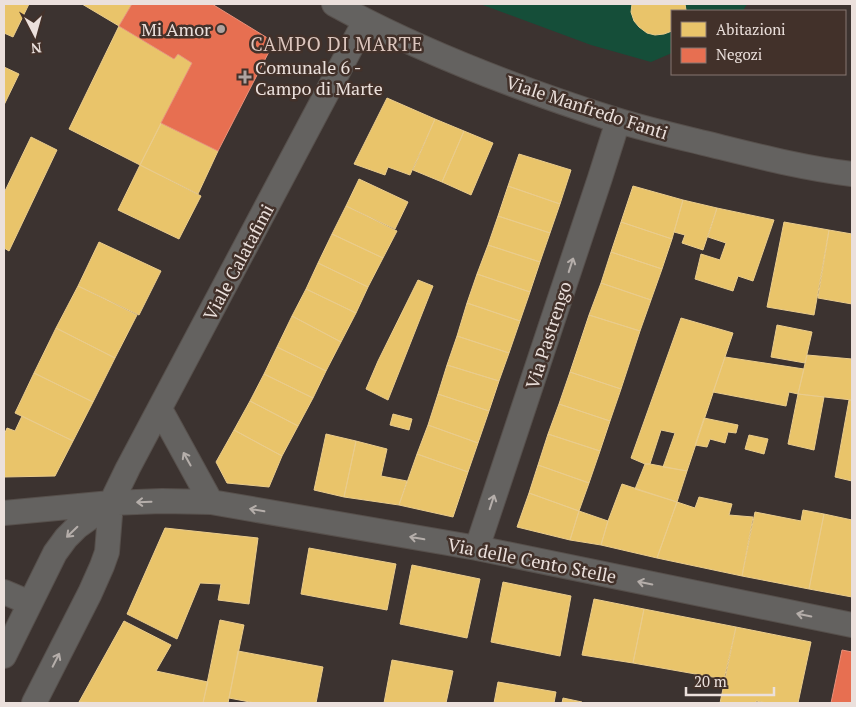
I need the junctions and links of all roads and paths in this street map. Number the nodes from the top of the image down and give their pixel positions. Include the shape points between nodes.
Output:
1 (334, 4) edge
2 (365, 21) junction
3 (618, 121) junction
4 (852, 174) edge
5 (160, 409) junction
6 (210, 502) junction
7 (111, 503) junction
8 (4, 513) edge
9 (477, 548) junction
10 (4, 592) edge
11 (30, 603) junction
12 (852, 625) edge
13 (4, 656) edge
14 (34, 703) edge

1 - 2 street, Viale Manfredo Fanti
2 - 3 street, Viale Manfredo Fanti via 430,52 510,84
2 - 5 street, Viale Calatafimi
3 - 4 street, Viale Manfredo Fanti via 776,161
9 -> 3 street, Via Pastrengo
6 -> 5 street
5 - 7 street, Viale Calatafimi
6 -> 7 street, Via delle Cento Stelle
9 -> 6 street, Via delle Cento Stelle
7 - 8 street, Via delle Cento Stelle
7 -> 11 street via 77,526 66,538
14 -> 7 street, Viale Calatafimi via 102,566 107,552
12 -> 9 street, Via delle Cento Stelle
10 - 11 street
11 - 13 street

